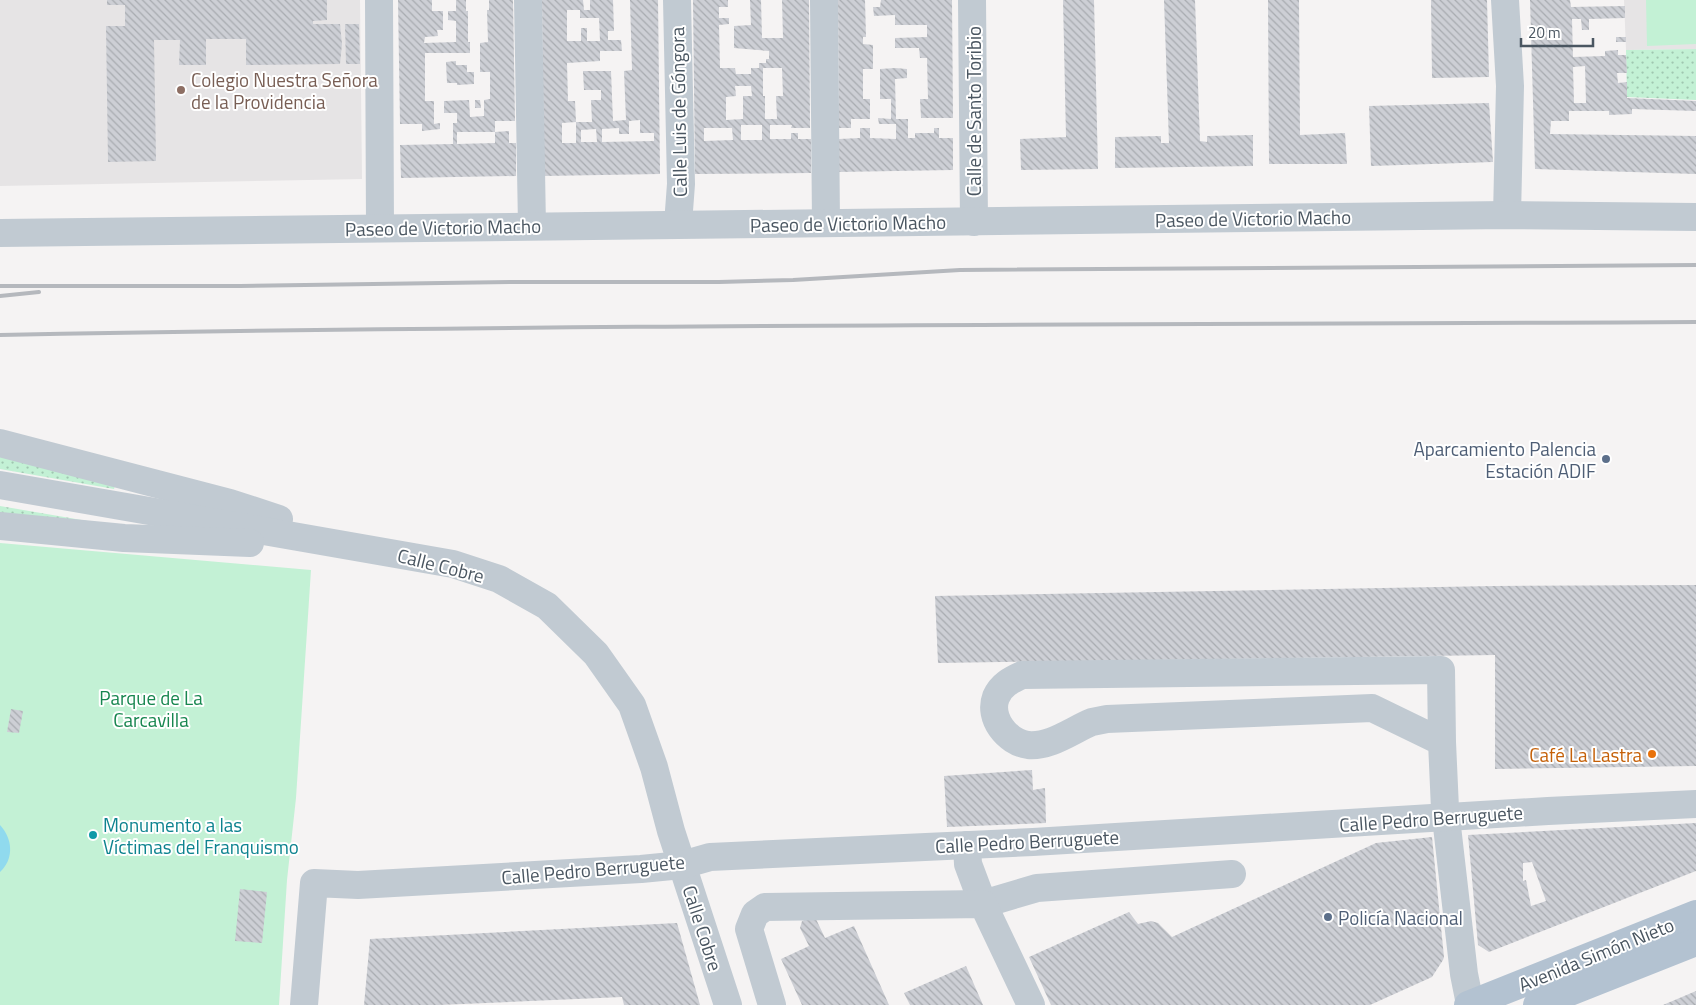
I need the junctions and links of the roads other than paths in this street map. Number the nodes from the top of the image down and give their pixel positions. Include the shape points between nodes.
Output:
1 (379, 0) edge
2 (528, 0) edge
3 (677, 0) edge
4 (824, 0) edge
5 (972, 0) edge
6 (1505, 0) edge
7 (1507, 215) junction
8 (1696, 217) edge
9 (974, 222) junction
10 (826, 223) junction
11 (678, 224) junction
12 (532, 226) junction
13 (380, 228) junction
14 (0, 233) edge
15 (0, 443) edge
16 (0, 485) edge
17 (0, 526) edge
18 (366, 548) junction
19 (1442, 742) junction
20 (1696, 804) edge
21 (1446, 817) junction
22 (968, 845) junction
23 (682, 865) junction
24 (1232, 874) dead end
25 (983, 904) junction
26 (1696, 914) edge
27 (1696, 928) edge
28 (1696, 942) edge
29 (1665, 954) junction
30 (1564, 994) junction
31 (304, 1005) edge
32 (728, 1005) edge
33 (772, 1005) edge
34 (1031, 1005) edge
35 (1469, 1005) edge
36 (1511, 1005) edge
37 (1537, 1005) edge

1 - 13 street
2 - 12 street
3 - 11 street, Calle Luis de Góngora
4 - 10 street
5 - 9 street, Calle de Santo Toribio
6 - 7 street via 1510,86
7 - 8 street, Paseo de Victorio Macho
7 - 9 street, Paseo de Victorio Macho
9 - 10 street, Paseo de Victorio Macho
10 - 11 street, Paseo de Victorio Macho
11 - 12 street, Paseo de Victorio Macho
12 - 13 street, Paseo de Victorio Macho
13 - 14 street, Paseo de Victorio Macho
15 - 18 street via 230,503
16 - 18 street, Calle Cobre
17 - 18 street via 124,538
18 - 23 street, Calle Cobre via 453,564 499,579 548,606 596,654 632,705 654,767
19 - 19 street via 1441,670 1022,675 1006,683 996,697 996,712 1002,730 1014,741 1029,745 1047,742 1092,722 1107,719 1372,708
19 - 21 street
20 - 21 street, Calle Pedro Berruguete
21 - 22 street, Calle Pedro Berruguete
21 - 35 street
22 - 23 street, Calle Pedro Berruguete via 710,857
22 - 25 street via 968,864
23 - 31 street, Calle Pedro Berruguete via 358,885 314,883
23 - 32 street, Calle Cobre
24 - 25 street via 1037,888
25 - 33 street via 765,907 755,914 749,929
25 - 34 street
26 - 35 main road, Avenida Simón Nieto
27 - 29 main road via 1687,931
28 - 29 main road, Avenida Simón Nieto
29 - 30 main road, Avenida Simón Nieto
30 - 36 main road via 1540,992
30 - 37 main road, Avenida Simón Nieto

